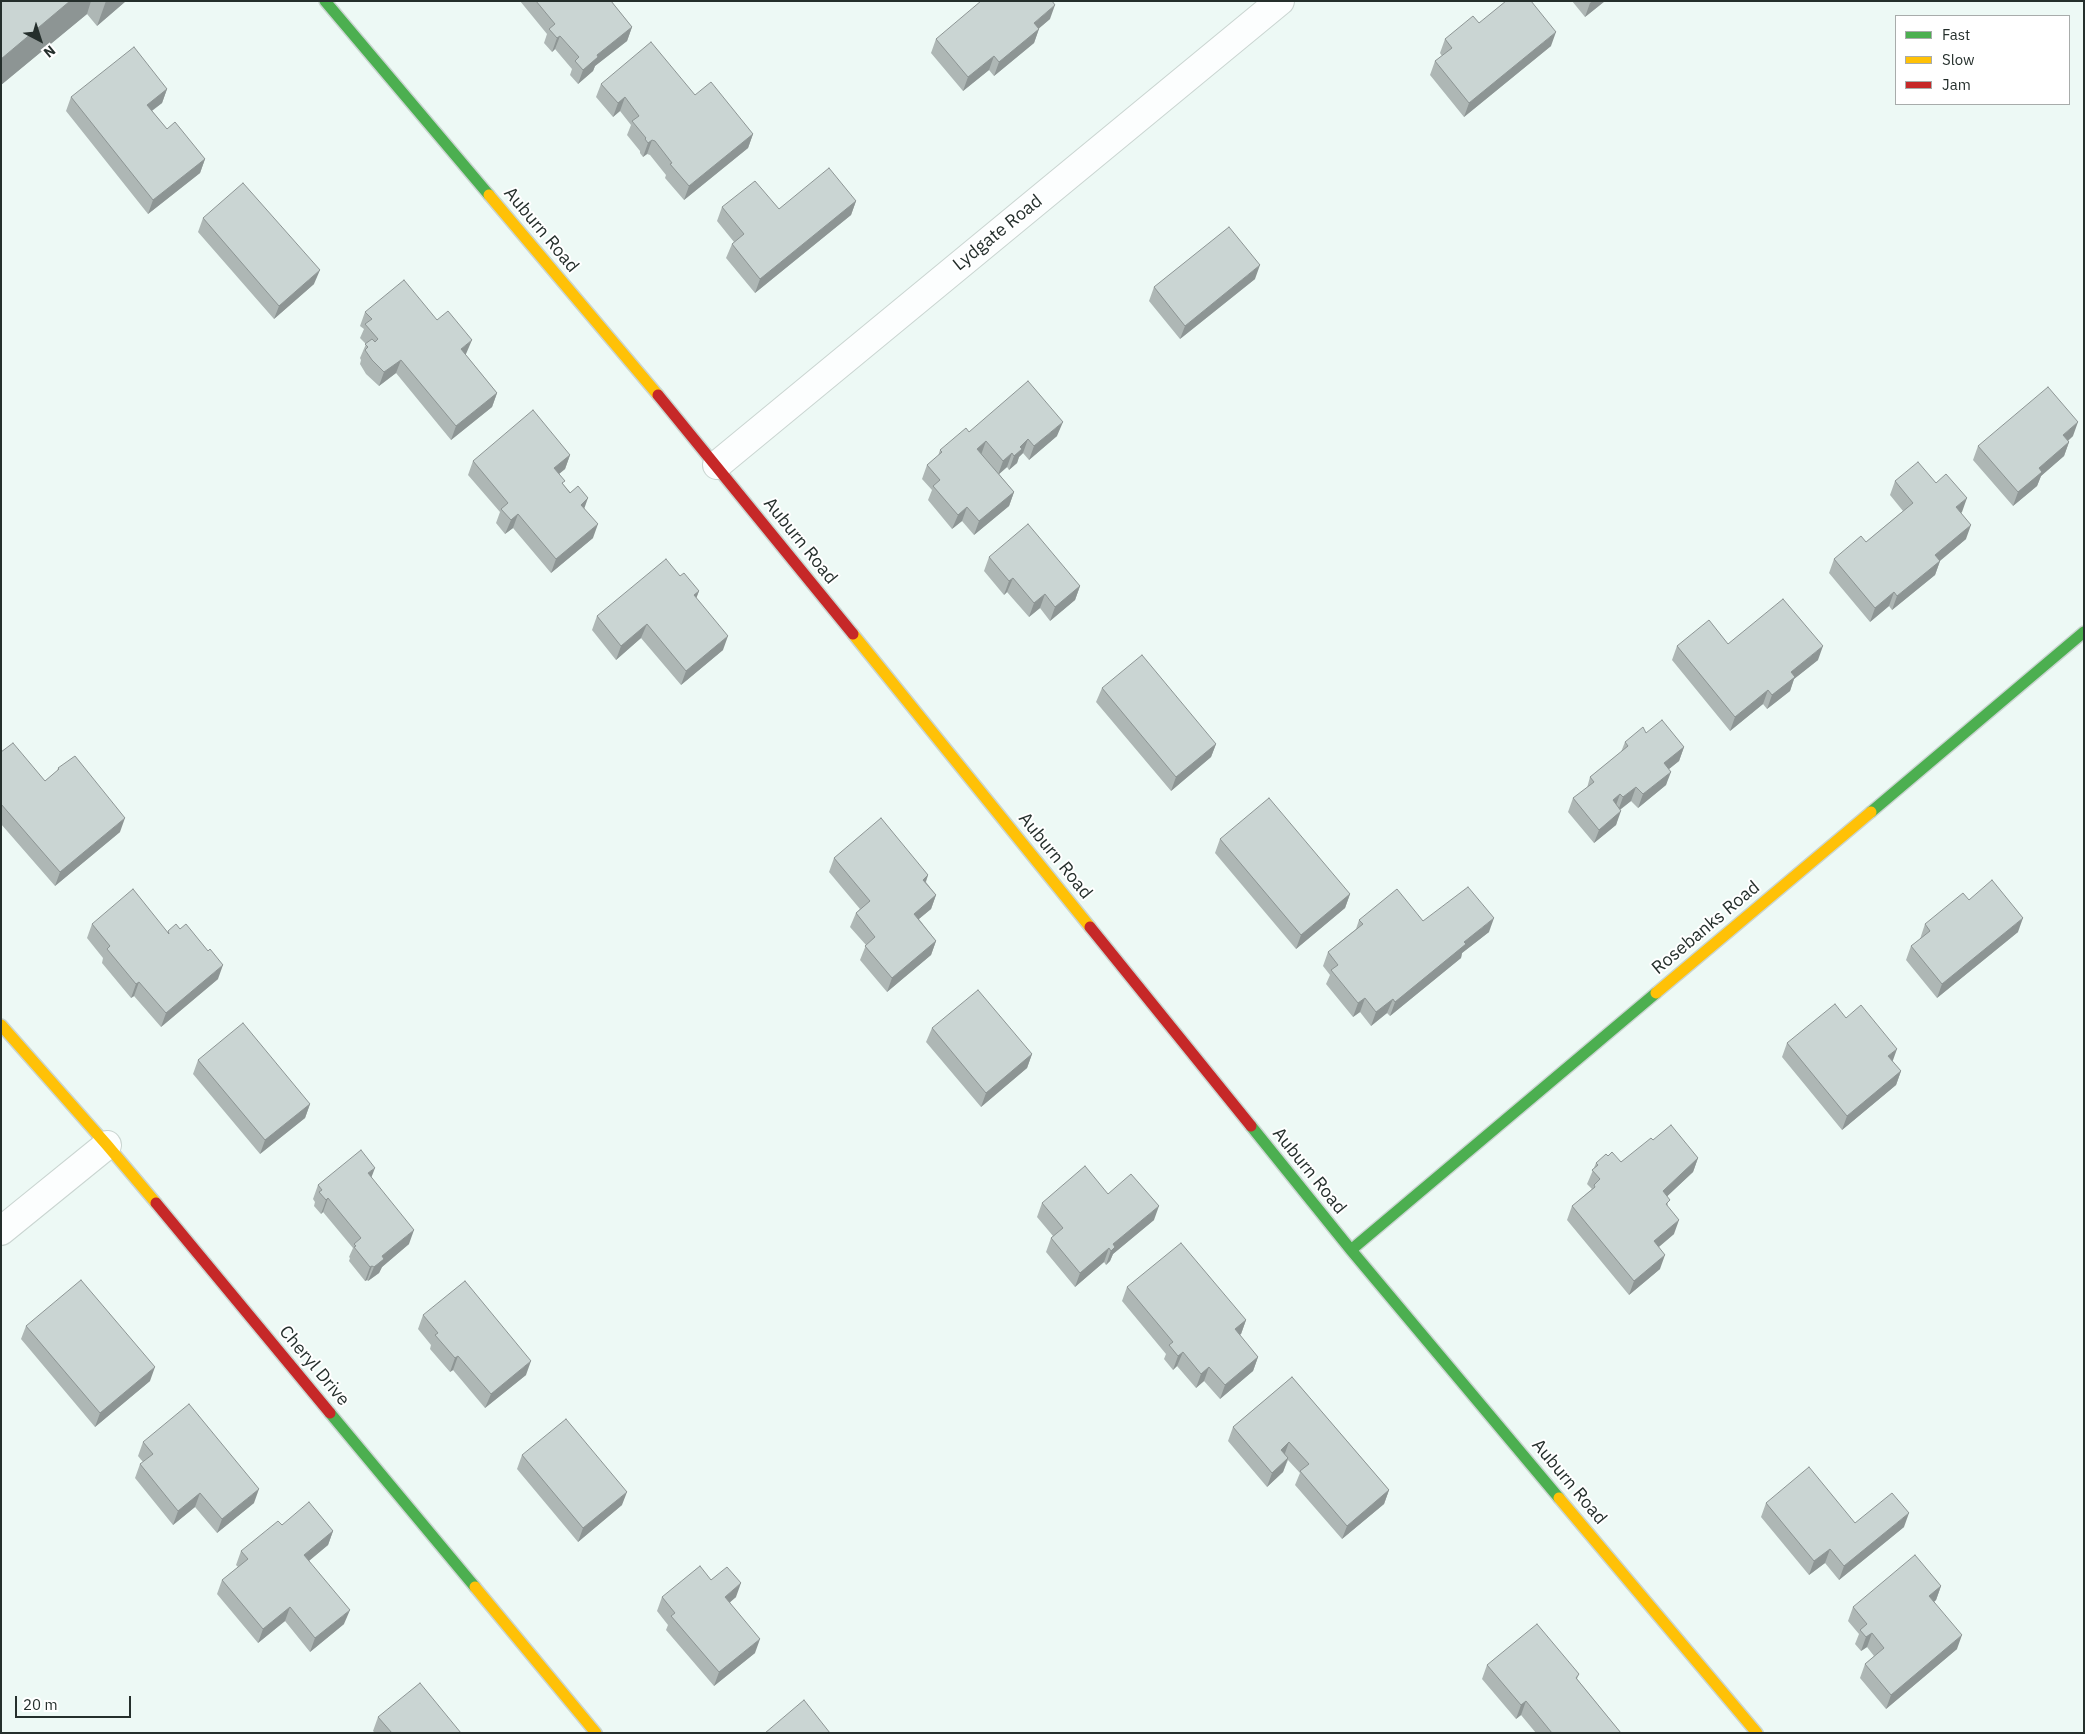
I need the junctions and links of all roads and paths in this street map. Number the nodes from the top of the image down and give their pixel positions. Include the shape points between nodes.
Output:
1 (325, 1) edge
2 (1280, 1) edge
3 (717, 465) junction
4 (2084, 632) edge
5 (1, 1025) edge
6 (107, 1145) junction
7 (1, 1231) edge
8 (1350, 1250) junction
9 (596, 1733) edge
10 (1757, 1733) edge

1 - 3 street, Auburn Road
2 - 3 street, Lydgate Road
3 - 8 street, Auburn Road
4 - 8 street, Rosebanks Road
5 - 6 street, Cheryl Drive
6 - 7 street
6 - 9 street, Cheryl Drive
8 - 10 street, Auburn Road

